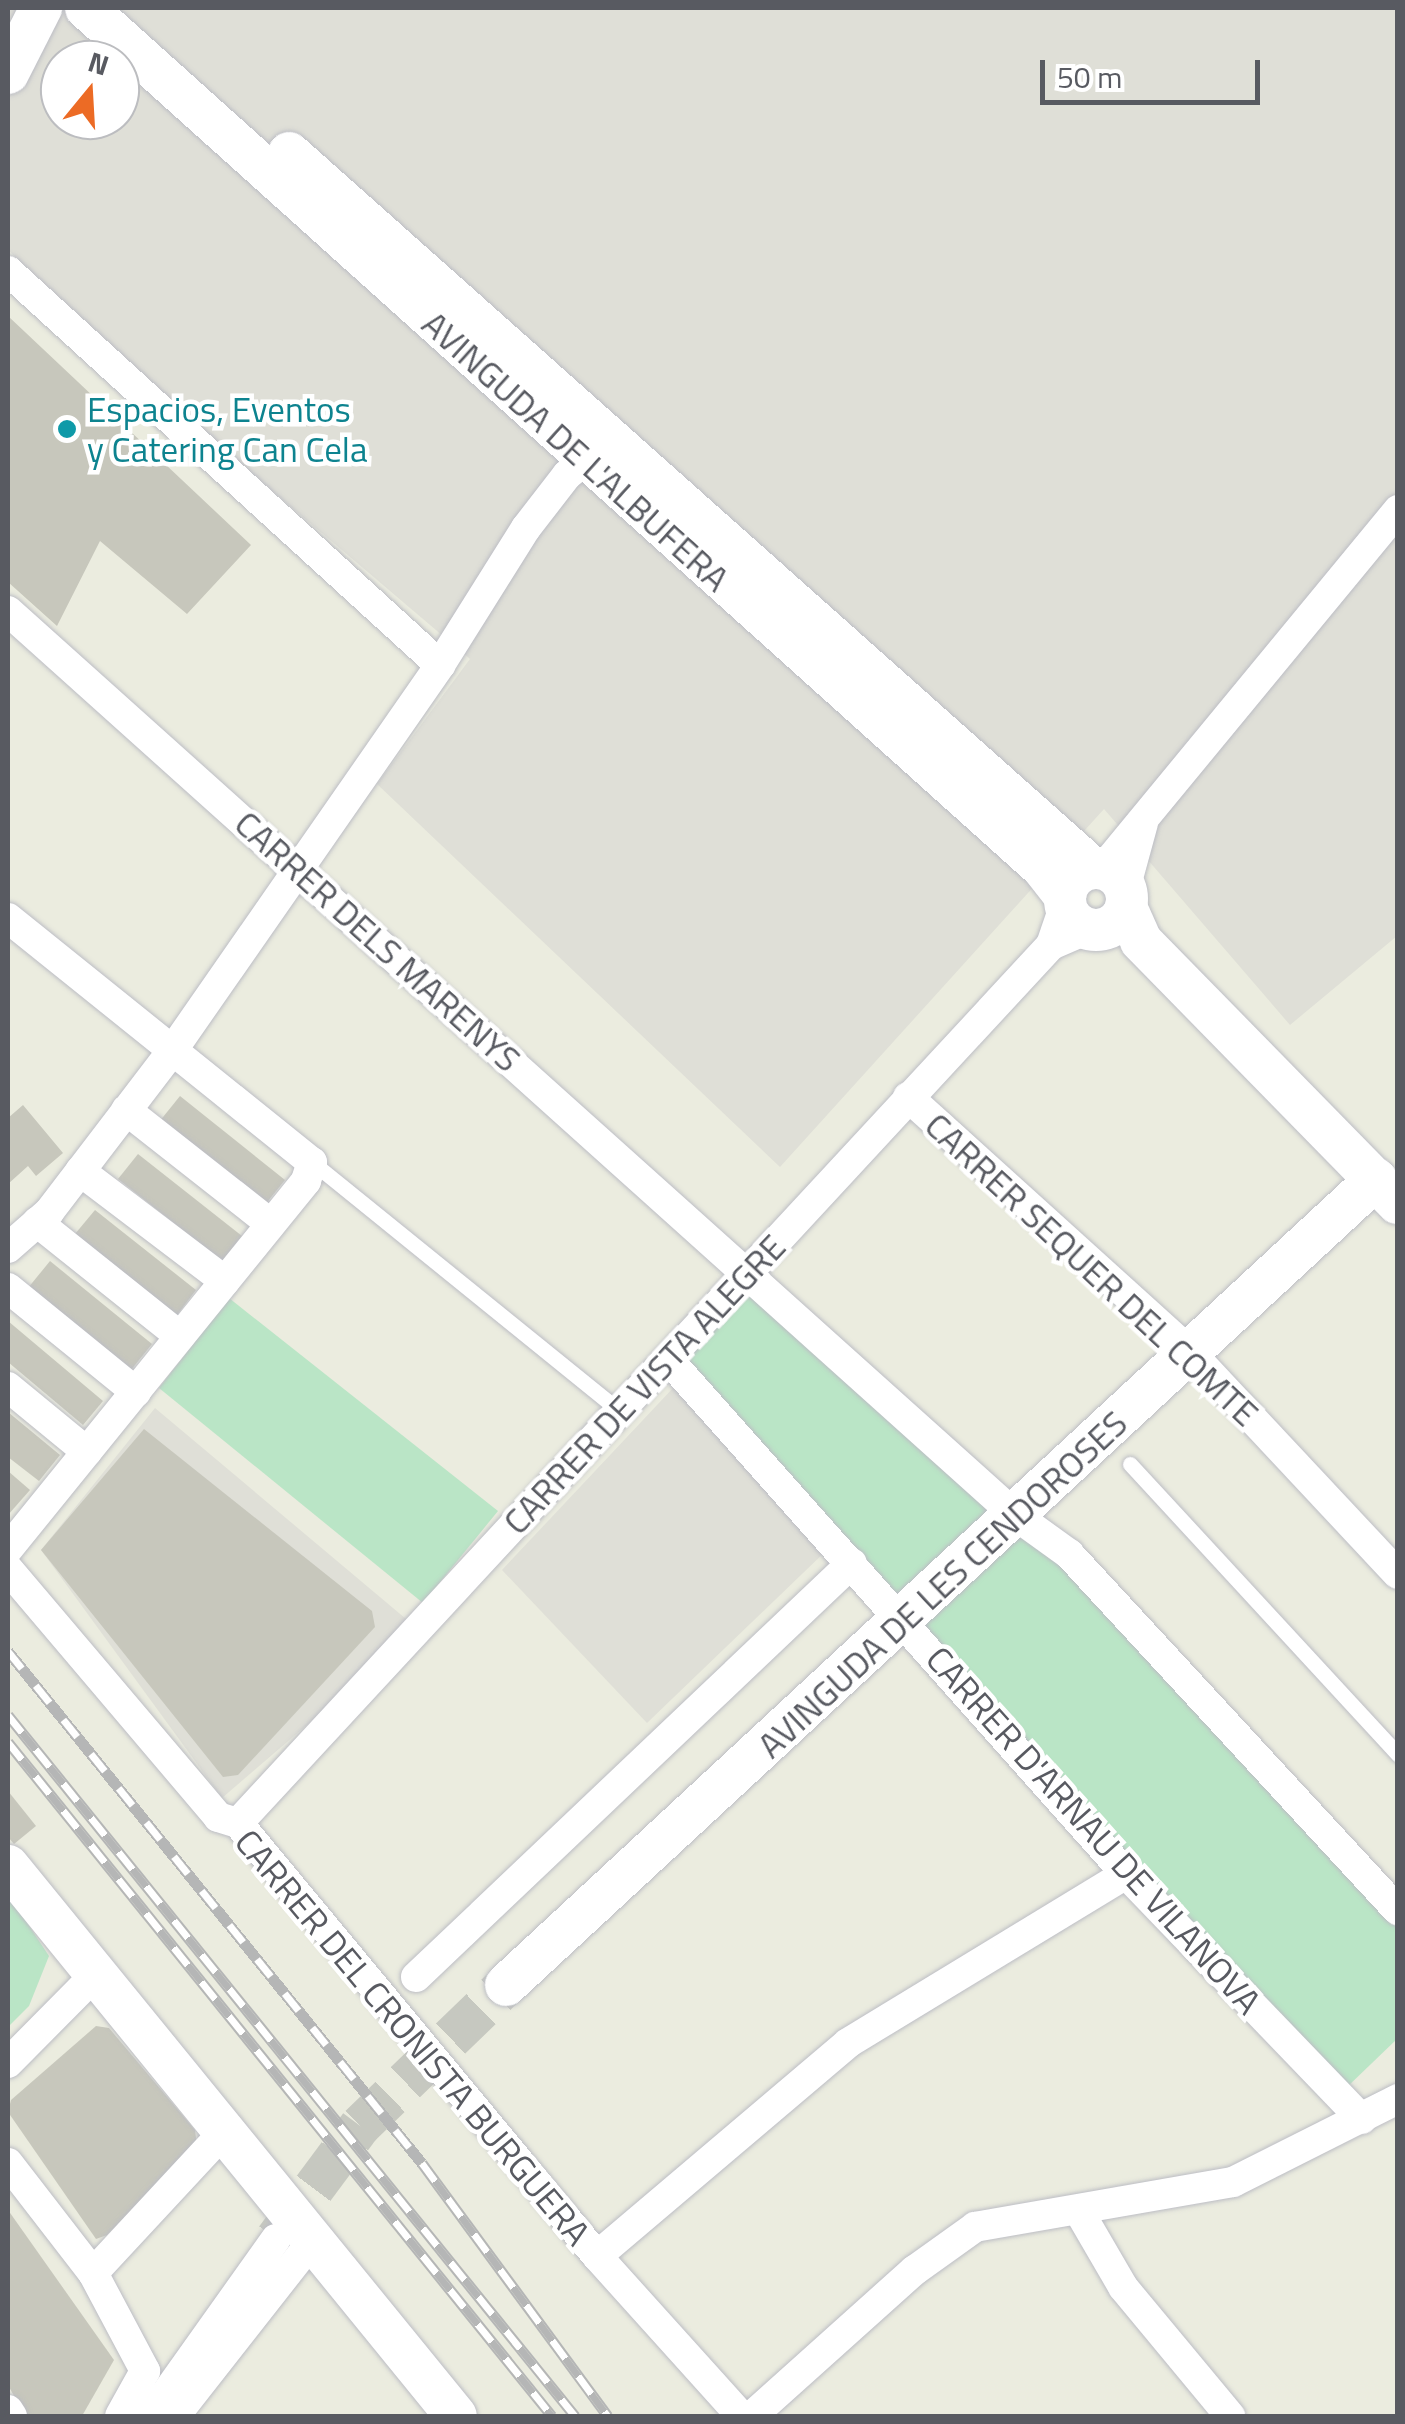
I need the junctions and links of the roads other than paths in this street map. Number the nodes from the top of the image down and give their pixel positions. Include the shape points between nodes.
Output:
1 (42, 8) edge
2 (86, 8) edge
3 (126, 8) edge
4 (8, 73) edge
5 (8, 271) edge
6 (598, 451) junction
7 (1398, 510) edge
8 (8, 610) edge
9 (440, 665) junction
10 (300, 870) junction
11 (1095, 908) junction
12 (8, 918) edge
13 (172, 1051) junction
14 (908, 1097) junction
15 (126, 1110) junction
16 (312, 1162) junction
17 (80, 1171) junction
18 (1387, 1191) edge
19 (37, 1222) junction
20 (271, 1224) junction
21 (8, 1248) edge
22 (746, 1274) junction
23 (225, 1281) junction
24 (8, 1288) edge
25 (180, 1336) junction
26 (1190, 1352) junction
27 (668, 1359) junction
28 (8, 1387) edge
29 (136, 1392) junction
30 (620, 1411) junction
31 (87, 1452) junction
32 (1130, 1464) dead end
33 (1015, 1515) junction
34 (8, 1549) edge
35 (852, 1563) junction
36 (8, 1569) edge
37 (1398, 1574) edge
38 (903, 1619) junction
39 (1398, 1754) edge
40 (238, 1823) junction
41 (8, 1866) edge
42 (1126, 1874) junction
43 (1398, 1910) edge
44 (95, 1975) junction
45 (416, 1977) dead end
46 (506, 1985) tunnel mouth
47 (8, 2063) edge
48 (1398, 2099) edge
49 (1362, 2119) junction
50 (223, 2133) junction
51 (8, 2164) edge
52 (1080, 2213) junction
53 (295, 2239) junction
54 (597, 2256) junction
55 (93, 2272) junction
56 (8, 2410) edge
57 (12, 2416) edge
58 (120, 2416) edge
59 (150, 2416) edge
60 (175, 2416) edge
61 (456, 2416) edge
62 (741, 2416) edge
63 (752, 2416) edge
64 (1230, 2416) edge

1 - 4 street
2 - 6 street, AVINGUDA DE L'ALBUFERA
3 - 6 street, AVINGUDA DE L'ALBUFERA
5 - 9 street
6 - 9 street via 567,475 526,528
6 - 11 street, AVINGUDA DE L'ALBUFERA via 1043,868
7 - 11 street via 1144,820
8 - 10 street, CARRER DELS MARENYS
9 - 10 street
10 - 13 street
10 - 22 street, CARRER DELS MARENYS
11 - 14 street, CARRER DE VISTA ALEGRE
11 - 18 street, AVINGUDA DE L'ALBUFERA
12 - 13 street
13 - 15 street
13 - 16 street
14 - 22 street, CARRER DE VISTA ALEGRE
14 - 26 street, CARRER SEQUER DEL COMTE
15 - 17 street
15 - 20 street
16 - 20 street via 306,1181
16 - 30 lane
17 - 19 street
17 - 23 street
18 - 26 street, AVINGUDA DE LES CENDOROSES
19 - 21 street
19 - 25 street
20 - 23 street
22 - 27 street, CARRER DE VISTA ALEGRE
22 - 33 street, CARRER DELS MARENYS
23 - 25 street
24 - 29 street
25 - 29 street
26 - 33 street, AVINGUDA DE LES CENDOROSES
26 - 37 street, CARRER SEQUER DEL COMTE
27 - 30 street, CARRER DE VISTA ALEGRE
27 - 35 street, CARRER D'ARNAU DE VILANOVA
28 - 31 street
29 - 31 street
30 - 40 street, CARRER DE VISTA ALEGRE
31 - 34 street
32 - 39 lane
33 - 38 street, AVINGUDA DE LES CENDOROSES
33 - 43 street, CARRER DELS MARENYS via 1069,1554
35 - 38 street, CARRER D'ARNAU DE VILANOVA
35 - 45 street
36 - 40 street, CARRER DEL CRONISTA BURGUERA via 218,1817
38 - 42 street, CARRER D'ARNAU DE VILANOVA
38 - 46 street, AVINGUDA DE LES CENDOROSES
40 - 54 street, CARRER DEL CRONISTA BURGUERA
41 - 44 street
42 - 49 street, CARRER D'ARNAU DE VILANOVA
42 - 54 street via 848,2043
44 - 47 street
44 - 50 street
48 - 49 street
49 - 52 street via 1233,2182
50 - 53 street
50 - 55 street
51 - 55 street
52 - 63 street via 975,2227 915,2270
52 - 64 street via 1122,2287
53 - 59 street
53 - 60 street
53 - 61 street
54 - 62 street, CARRER DEL CRONISTA BURGUERA
55 - 58 street via 145,2371
56 - 57 street

